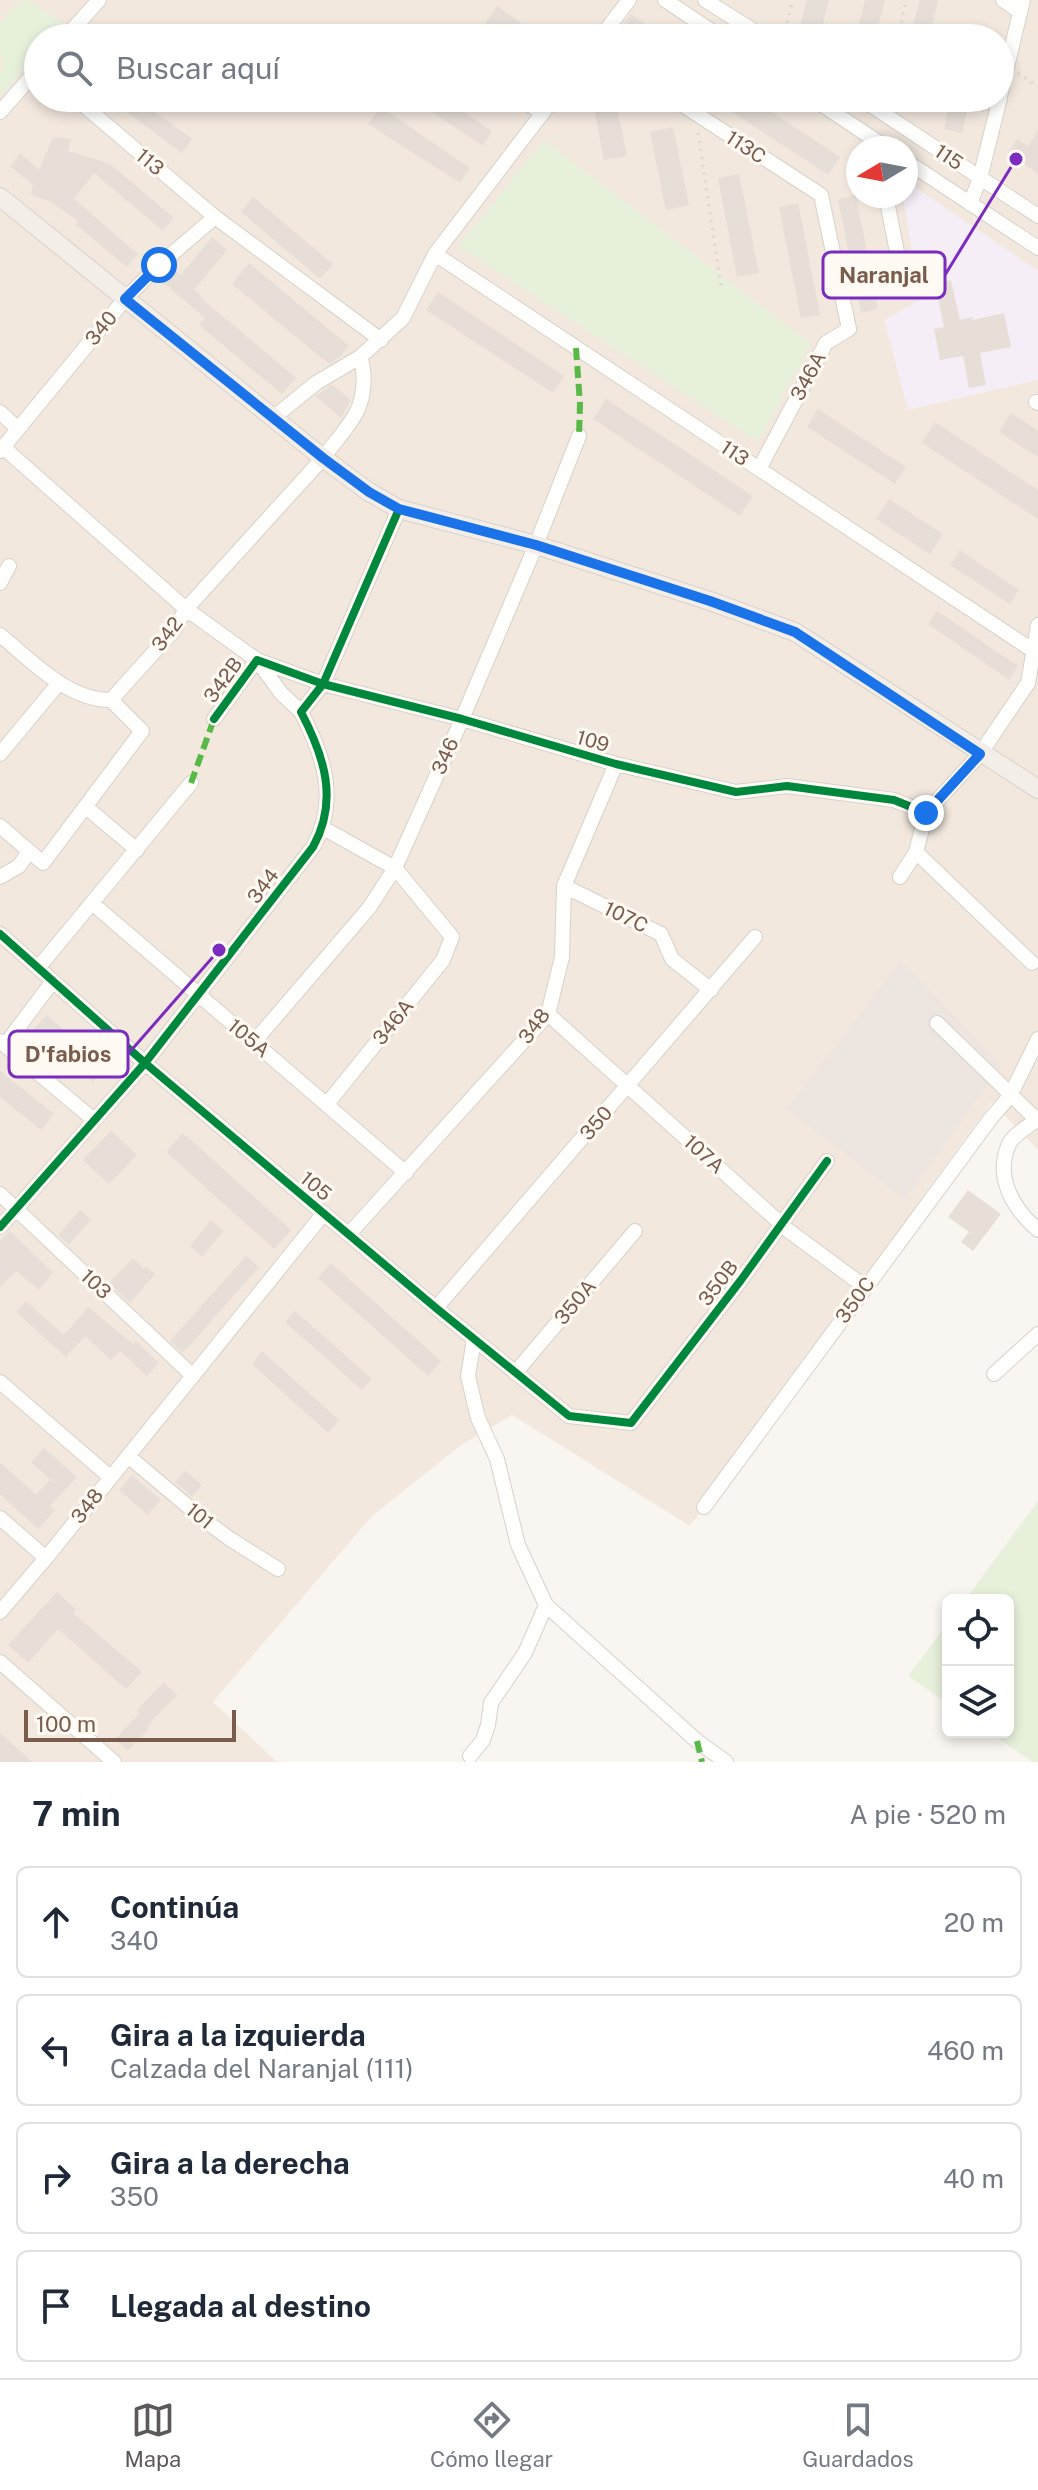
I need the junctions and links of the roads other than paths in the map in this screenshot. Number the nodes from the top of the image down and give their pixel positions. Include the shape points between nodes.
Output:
1 (99, 0) edge
2 (629, 0) edge
3 (665, 0) edge
4 (705, 0) edge
5 (1003, 0) edge
6 (1021, 6) edge
7 (78, 24) edge
8 (611, 24) edge
9 (701, 24) edge
10 (743, 24) edge
11 (1014, 36) edge
12 (24, 85) edge
13 (0, 112) edge
14 (91, 112) edge
15 (693, 112) edge
16 (832, 112) edge
17 (881, 112) edge
18 (996, 112) edge
19 (543, 113) edge
20 (867, 136) edge
21 (918, 169) edge
22 (980, 178) junction
23 (821, 195) joint
24 (2, 201) edge
25 (970, 204) junction
26 (888, 208) edge
27 (1038, 216) edge
28 (215, 217) junction
29 (1038, 248) edge
30 (435, 254) junction
31 (901, 273) dead end
32 (125, 299) junction
33 (381, 340) junction
34 (360, 357) junction
35 (0, 412) edge
36 (273, 418) junction
37 (18, 429) junction
38 (579, 436) dead end
39 (2, 449) edge
40 (323, 458) junction
41 (759, 469) junction
42 (399, 509) junction
43 (536, 545) junction
44 (9, 566) dead end
45 (0, 583) edge
46 (186, 609) junction
47 (1038, 625) edge
48 (0, 635) edge
49 (1035, 652) junction
50 (257, 660) junction
51 (59, 683) junction
52 (323, 684) junction
53 (111, 700) junction
54 (301, 712) junction
55 (214, 719) dead end
56 (462, 719) junction
57 (0, 754) edge
58 (980, 754) junction
59 (616, 764) junction
60 (191, 783) dead end
61 (1038, 789) edge
62 (86, 807) junction
63 (926, 813) junction
64 (0, 826) edge
65 (323, 828) junction
66 (137, 850) junction
67 (916, 852) junction
68 (28, 853) junction
69 (395, 868) junction
70 (0, 877) edge
71 (900, 877) dead end
72 (564, 886) junction
73 (92, 903) junction
74 (0, 934) edge
75 (755, 937) dead end
76 (1032, 963) dead end
77 (38, 968) junction
78 (53, 981) junction
79 (711, 990) junction
80 (199, 996) junction
81 (548, 1014) junction
82 (937, 1023) dead end
83 (1038, 1039) edge
84 (254, 1042) junction
85 (2, 1043) edge
86 (145, 1063) junction
87 (628, 1085) junction
88 (1010, 1096) junction
89 (327, 1104) junction
90 (1037, 1119) edge
91 (94, 1120) junction
92 (827, 1161) dead end
93 (406, 1173) junction
94 (0, 1194) edge
95 (17, 1209) junction
96 (324, 1213) junction
97 (781, 1224) junction
98 (0, 1227) edge
99 (1038, 1230) edge
100 (635, 1231) dead end
101 (349, 1234) junction
102 (865, 1287) junction
103 (436, 1308) junction
104 (1038, 1334) edge
105 (474, 1339) junction
106 (515, 1373) junction
107 (994, 1374) dead end
108 (192, 1375) junction
109 (0, 1382) edge
110 (631, 1423) joint
111 (128, 1456) junction
112 (110, 1477) junction
113 (704, 1507) dead end
114 (0, 1518) edge
115 (46, 1558) junction
116 (278, 1569) dead end
117 (546, 1605) junction
118 (0, 1612) edge
119 (0, 1662) edge
120 (470, 1756) dead end
121 (114, 1762) edge
122 (726, 1762) edge

1 - 7 street
2 - 8 street
3 - 9 street
4 - 10 street
5 - 6 street
6 - 11 street
12 - 13 street
14 - 28 street, 113
15 - 23 street, 113C
16 - 20 street
17 - 22 street, 115
18 - 22 street
19 - 30 street
21 - 25 street, 115
22 - 25 street
22 - 27 street, 115
23 - 41 street, 346A via 849,329 826,343
24 - 32 main road
25 - 29 street, 115
26 - 31 street
28 - 32 street, 340
28 - 33 street, 113
30 - 33 street via 403,318
30 - 41 street, 113
32 - 36 main road
32 - 37 street, 340
33 - 34 street
34 - 36 street
34 - 40 street, 342 via 364,368 358,409
35 - 37 street
36 - 40 main road
37 - 39 street, 340
38 - 43 street, 346
39 - 46 street, 109
40 - 42 main road
40 - 46 street, 342
41 - 49 street, 113
42 - 43 main road
42 - 52 street
43 - 56 street, 346
43 - 58 main road via 795,632
44 - 45 street
46 - 50 street, 109
46 - 53 street, 342 via 174,630
47 - 49 street
48 - 51 street
49 - 58 street via 1028,683
50 - 52 street, 109
50 - 54 street, 109
50 - 55 street, 342B
51 - 53 street via 94,700
51 - 57 street
52 - 54 street
52 - 56 street, 109
53 - 62 street via 142,731
54 - 65 street, 344 via 326,773
56 - 59 street, 109
56 - 69 street, 346
58 - 61 main road
58 - 63 street
59 - 63 street, 109 via 736,792 787,786 894,800
59 - 72 street, 348
60 - 66 street
62 - 66 street
62 - 68 street via 43,863
63 - 67 street
64 - 68 street
65 - 69 street
65 - 80 street, 344
66 - 73 street
67 - 71 street
67 - 76 street
68 - 70 street via 19,866
69 - 84 street, 346 via 369,908
69 - 89 street, 346A via 452,937 443,960
72 - 79 street, 107C via 661,934 672,959
72 - 81 street, 348 via 562,957
73 - 77 street
73 - 80 street, 105A
74 - 77 street, 105
75 - 79 street, 350
77 - 78 street, 105
78 - 85 street
78 - 86 street, 105
79 - 87 street, 350
80 - 84 street, 105A
80 - 86 street, 344
81 - 87 street, 107A
81 - 93 street, 348
82 - 88 street
83 - 88 street, 350C
84 - 89 street, 105A
85 - 91 street
86 - 91 street, 344
86 - 96 street, 105
87 - 97 street, 107A
87 - 103 street, 350
88 - 90 street
88 - 102 street, 350C
89 - 93 street, 105A
90 - 99 street via 1010,1141 1002,1168 1007,1191
91 - 95 street, 344
92 - 97 street, 350B
93 - 101 street, 348
94 - 95 street, 103
95 - 98 street, 344
95 - 108 street, 103
96 - 101 street, 105
96 - 108 street, 348
97 - 102 street, 107A
97 - 110 street, 350B
100 - 106 street, 350A
101 - 103 street, 105
102 - 113 street, 350C
103 - 105 street, 105
104 - 107 street
105 - 106 street, 105
105 - 117 street via 468,1376 478,1418 497,1459 518,1545
106 - 110 street, 105 via 569,1416
108 - 111 street, 348
109 - 112 street
111 - 112 street, 348
111 - 116 street, 101 via 203,1519
112 - 115 street, 348
114 - 115 street
115 - 118 street, 348
117 - 120 street via 525,1653 491,1703 483,1740
117 - 122 street
119 - 121 street

